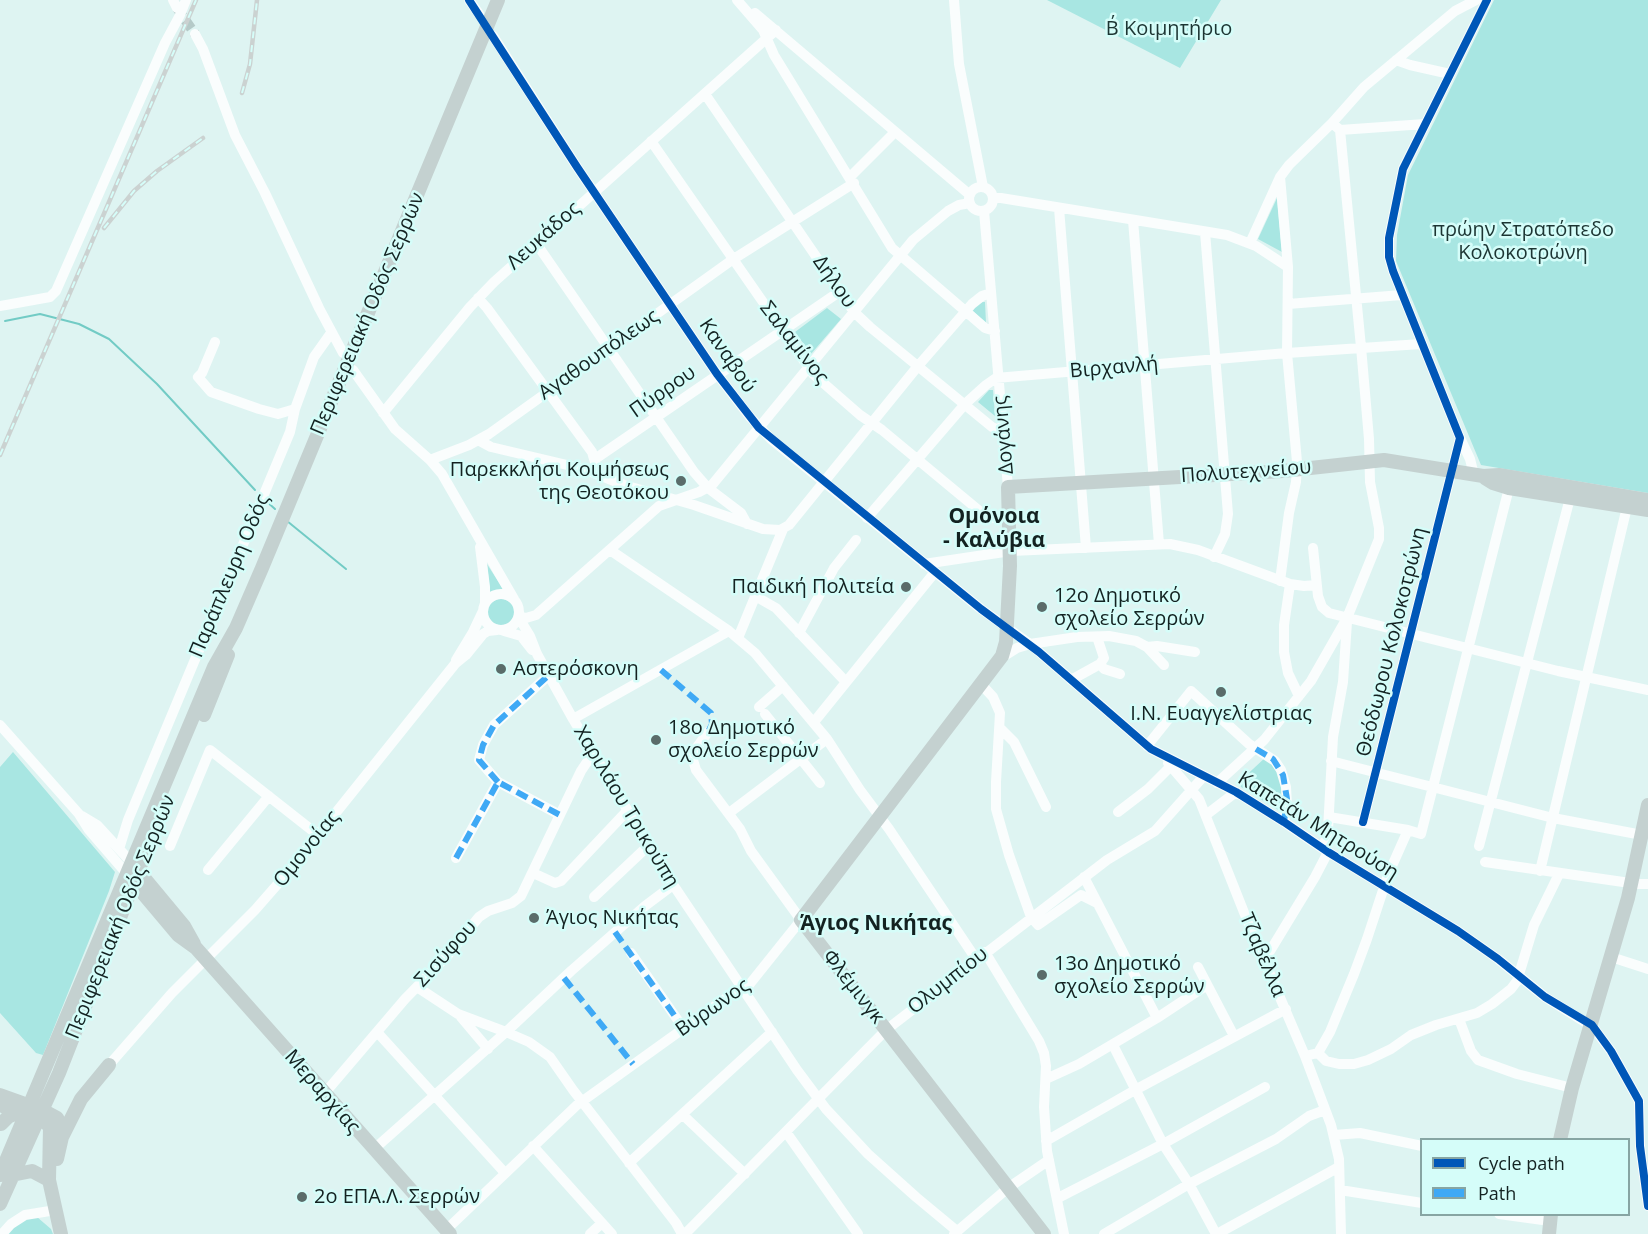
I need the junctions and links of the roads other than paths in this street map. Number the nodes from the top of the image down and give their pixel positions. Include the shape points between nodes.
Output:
1 (186, 0) edge
2 (469, 0) edge
3 (498, 0) edge
4 (738, 0) edge
5 (954, 0) edge
6 (1476, 0) edge
7 (1487, 0) edge
8 (1455, 11) junction
9 (485, 14) junction
10 (1474, 24) junction
11 (776, 30) junction
12 (195, 34) tunnel mouth
13 (494, 36) dead end
14 (767, 38) junction
15 (1396, 60) junction
16 (1450, 74) junction
17 (705, 94) junction
18 (1425, 124) junction
19 (1336, 126) junction
20 (895, 132) junction
21 (651, 141) junction
22 (1280, 177) junction
23 (852, 180) junction
24 (983, 187) junction
25 (594, 191) junction
26 (994, 198) junction
27 (970, 199) junction
28 (1059, 208) junction
29 (984, 211) junction
30 (1132, 220) junction
31 (792, 221) junction
32 (1205, 232) junction
33 (536, 243) junction
34 (1250, 243) junction
35 (900, 255) junction
36 (732, 260) junction
37 (1288, 267) junction
38 (839, 292) junction
39 (991, 293) junction
40 (1402, 295) junction
41 (478, 298) junction
42 (1357, 298) junction
43 (672, 304) junction
44 (1288, 304) junction
45 (0, 306) edge
46 (854, 312) junction
47 (966, 312) junction
48 (781, 330) junction
49 (995, 332) junction
50 (332, 333) junction
51 (215, 342) dead end
52 (1421, 344) junction
53 (1361, 347) junction
54 (608, 349) junction
55 (343, 353) dead end
56 (1287, 353) junction
57 (1215, 359) junction
58 (1144, 365) junction
59 (918, 366) junction
60 (809, 369) junction
61 (353, 370) dead end
62 (1072, 371) junction
63 (717, 374) junction
64 (999, 378) junction
65 (548, 392) junction
66 (965, 404) junction
67 (296, 409) junction
68 (383, 413) junction
69 (656, 417) junction
70 (872, 423) junction
71 (759, 428) junction
72 (1004, 432) junction
73 (1460, 438) junction
74 (478, 440) junction
75 (595, 459) junction
76 (917, 459) junction
77 (430, 460) junction
78 (1369, 461) junction
79 (1297, 470) junction
80 (1452, 470) junction
81 (595, 474) junction
82 (1225, 475) junction
83 (1479, 476) junction
84 (1153, 478) junction
85 (823, 482) junction
86 (1080, 483) junction
87 (1008, 487) junction
88 (708, 488) junction
89 (1509, 488) junction
90 (1570, 498) junction
91 (673, 500) junction
92 (1648, 500) edge
93 (1627, 507) junction
94 (1648, 510) edge
95 (867, 518) junction
96 (1010, 519) junction
97 (747, 524) junction
98 (783, 529) junction
99 (856, 540) dead end
100 (479, 541) junction
101 (1159, 544) junction
102 (1086, 548) junction
103 (1313, 548) dead end
104 (610, 550) junction
105 (1011, 551) junction
106 (1214, 557) junction
107 (924, 564) junction
108 (934, 572) junction
109 (1285, 582) junction
110 (1316, 585) junction
111 (755, 597) junction
112 (484, 607) junction
113 (542, 608) junction
114 (518, 610) junction
115 (1347, 618) junction
116 (1007, 627) junction
117 (500, 630) junction
118 (729, 632) junction
119 (799, 633) junction
120 (1410, 634) junction
121 (1097, 637) junction
122 (738, 638) junction
123 (533, 641) junction
124 (1030, 644) junction
125 (1147, 647) junction
126 (1468, 649) junction
127 (1195, 652) dead end
128 (537, 654) junction
129 (1001, 658) junction
130 (1527, 663) junction
131 (455, 664) junction
132 (1101, 664) junction
133 (1164, 665) dead end
134 (1120, 674) dead end
135 (549, 675) junction
136 (1587, 677) junction
137 (1071, 680) junction
138 (846, 682) junction
139 (980, 683) junction
140 (783, 687) junction
141 (1648, 690) edge
142 (1299, 696) junction
143 (573, 720) junction
144 (814, 722) junction
145 (0, 725) edge
146 (1000, 728) junction
147 (708, 732) dead end
148 (829, 742) junction
149 (1147, 746) junction
150 (1256, 749) junction
151 (1161, 756) junction
152 (595, 757) junction
153 (800, 759) junction
154 (1332, 760) junction
155 (1171, 766) junction
156 (1376, 772) junction
157 (1203, 777) junction
158 (498, 782) junction
159 (820, 783) dead end
160 (1217, 783) junction
161 (1433, 787) junction
162 (1193, 790) junction
163 (1236, 792) junction
164 (269, 796) junction
165 (1491, 802) junction
166 (1648, 805) edge
167 (1046, 807) dead end
168 (627, 811) junction
169 (729, 813) junction
170 (1118, 813) dead end
171 (79, 814) junction
172 (560, 815) junction
173 (1206, 815) junction
174 (880, 817) junction
175 (1329, 817) junction
176 (1553, 818) junction
177 (128, 820) junction
178 (1284, 822) junction
179 (1363, 822) junction
180 (1408, 830) junction
181 (104, 832) junction
182 (318, 835) junction
183 (1642, 835) junction
184 (170, 846) dead end
185 (648, 846) junction
186 (1479, 846) dead end
187 (119, 849) junction
188 (1326, 850) junction
189 (456, 858) dead end
190 (1485, 862) dead end
191 (208, 870) dead end
192 (1540, 871) junction
193 (133, 873) junction
194 (532, 873) junction
195 (1559, 874) junction
196 (1084, 877) junction
197 (1632, 884) junction
198 (1648, 884) edge
199 (673, 885) junction
200 (1384, 886) junction
201 (594, 897) dead end
202 (1097, 903) junction
203 (153, 906) junction
204 (122, 913) junction
205 (1031, 917) junction
206 (801, 920) junction
207 (631, 952) dead end
208 (201, 954) junction
209 (981, 956) junction
210 (1611, 957) junction
211 (1264, 961) junction
212 (1198, 967) dead end
213 (1648, 969) edge
214 (1518, 977) junction
215 (1207, 985) junction
216 (417, 987) junction
217 (742, 989) junction
218 (1286, 1009) junction
219 (458, 1014) junction
220 (1157, 1018) junction
221 (1460, 1019) junction
222 (1590, 1024) junction
223 (684, 1029) junction
224 (886, 1030) junction
225 (377, 1032) junction
226 (506, 1032) junction
227 (772, 1032) junction
228 (1234, 1036) junction
229 (1113, 1045) junction
230 (488, 1049) junction
231 (1318, 1053) junction
232 (1305, 1056) junction
233 (109, 1065) joint
234 (1046, 1078) junction
235 (1265, 1087) dead end
236 (1572, 1088) junction
237 (1135, 1090) junction
238 (324, 1094) junction
239 (0, 1095) edge
240 (435, 1095) junction
241 (818, 1097) junction
242 (1644, 1098) edge
243 (581, 1101) junction
244 (0, 1105) edge
245 (1325, 1110) junction
246 (31, 1112) junction
247 (683, 1115) junction
248 (0, 1121) edge
249 (1644, 1129) edge
250 (786, 1132) junction
251 (1334, 1135) junction
252 (62, 1137) junction
253 (1560, 1138) edge
254 (1046, 1141) junction
255 (1163, 1144) junction
256 (533, 1146) junction
257 (1420, 1146) edge
258 (373, 1150) junction
259 (1049, 1160) junction
260 (629, 1163) junction
261 (1339, 1167) junction
262 (505, 1173) junction
263 (745, 1174) junction
264 (6, 1175) edge
265 (49, 1179) junction
266 (1189, 1184) junction
267 (1008, 1188) junction
268 (1340, 1190) junction
269 (1058, 1198) junction
270 (55, 1203) junction
271 (1420, 1203) edge
272 (0, 1204) edge
273 (1648, 1206) edge
274 (1505, 1216) edge
275 (602, 1223) junction
276 (1550, 1223) edge
277 (448, 1232) edge
278 (955, 1232) edge
279 (2, 1234) edge
280 (61, 1234) edge
281 (590, 1234) edge
282 (612, 1234) edge
283 (684, 1234) edge
284 (858, 1234) edge
285 (1044, 1234) edge
286 (1064, 1234) edge
287 (1104, 1234) edge
288 (1217, 1234) edge
289 (1341, 1234) edge

1 - 45 street via 56,291 50,297
2 - 9 street
3 - 9 main road, Περιφερειακή Οδός Σερρών
4 - 11 street
4 - 14 street
5 - 24 street via 959,64
6 - 8 street
7 - 10 street
8 - 10 street via 1471,12 1476,19
8 - 15 street
9 - 193 main road, Περιφερειακή Οδός Σερρών via 477,51 236,628 214,667
10 - 16 street
11 - 14 street, Λευκάδος
11 - 20 street
12 - 50 street via 235,135
13 - 25 street, Καναβού
14 - 17 street, Λευκάδος
14 - 23 street via 774,56
15 - 16 street
15 - 19 street via 1345,106
16 - 18 street
17 - 21 street, Λευκάδος
17 - 31 street, Δήλου
18 - 19 street
18 - 40 street via 1402,169 1389,238 1390,262
19 - 22 street
19 - 42 street
20 - 23 street, Αγαθουπόλεως
20 - 27 street
21 - 25 street, Λευκάδος
21 - 36 street, Σαλαμίνος
22 - 34 street
22 - 37 street
23 - 31 street, Αγαθουπόλεως
23 - 35 street via 890,245
24 - 26 street
24 - 27 street via 976,189
25 - 33 street, Λευκάδος
25 - 43 street, Καναβού
26 - 28 street
26 - 29 street via 993,205
27 - 29 street via 975,210
27 - 35 street via 940,216
28 - 30 street
28 - 62 street
29 - 39 street, Δογάνης
30 - 32 street
30 - 58 street
31 - 36 street, Αγαθουπόλεως
31 - 38 street, Δήλου
32 - 34 street
32 - 57 street
33 - 41 street, Λευκάδος
33 - 54 street
34 - 37 street
35 - 46 street
35 - 47 street
36 - 43 street, Αγαθουπόλεως
36 - 48 street, Σαλαμίνος
37 - 44 street
38 - 46 street, Δήλου
38 - 48 street, Πύρρου
39 - 47 street via 979,298
39 - 49 street, Δογάνης
40 - 42 street
40 - 52 street
41 - 65 street
41 - 68 street, Λευκάδος
42 - 44 street
42 - 53 street
43 - 54 street, Αγαθουπόλεως
43 - 63 street, Καναβού
44 - 56 street
46 - 59 street, Δήλου
46 - 60 street
47 - 49 street
47 - 59 street
48 - 60 street, Σαλαμίνος
48 - 63 street, Πύρρου
49 - 64 street, Δογάνης
50 - 55 street
50 - 67 street, Παράπλευρη Οδός via 314,357
51 - 67 street via 198,377 211,392 278,414
52 - 53 street, Βιρχανλή
52 - 73 street
53 - 56 street, Βιρχανλή
53 - 78 street
54 - 65 street, Αγαθουπόλεως
54 - 69 street
56 - 57 street, Βιρχανλή
56 - 79 street
57 - 58 street, Βιρχανλή
57 - 82 street
58 - 62 street, Βιρχανλή
58 - 84 street
59 - 66 street, Δήλου
59 - 70 street
60 - 70 street, Σαλαμίνος
60 - 71 street
61 - 68 street, Χαριλάου Τρικούπη
62 - 64 street, Βιρχανλή
62 - 86 street
63 - 69 street, Πύρρου
63 - 71 street, Καναβού
64 - 66 street, Βιρχανλή
64 - 72 street, Δογάνης
65 - 74 street, Αγαθουπόλεως
65 - 75 street
66 - 72 street, Δήλου
66 - 76 street, Βιρχανλή
67 - 177 street, Παράπλευρη Οδός via 284,448
68 - 77 street, Χαριλάου Τρικούπη
69 - 75 street, Πύρρου
69 - 88 street
70 - 76 street, Σαλαμίνος
70 - 85 street
71 - 85 street, Καναβού
71 - 88 street
72 - 87 street, Δογάνης
73 - 80 street, Θεόδωρου Κολοκοτρώνη
73 - 83 street
74 - 77 street, Αγαθουπόλεως
74 - 81 street via 491,447
75 - 81 street
76 - 95 street, Βιρχανλή
76 - 96 street, Σαλαμίνος via 982,513
77 - 100 street, Χαριλάου Τρικούπη via 448,483
78 - 79 main road, Πολυτεχνείου
78 - 80 main road, Πολυτεχνείου via 1398,461
78 - 115 street via 1378,539
79 - 82 main road, Πολυτεχνείου
79 - 109 street
80 - 83 main road, Πολυτεχνείου
80 - 120 street, Θεόδωρου Κολοκοτρώνη
81 - 91 street
82 - 84 main road, Πολυτεχνείου
82 - 106 street via 1227,525
83 - 89 main road, Πολυτεχνείου
83 - 92 main road, Πολυτεχνείου via 1499,475
84 - 86 main road, Πολυτεχνείου
84 - 101 street
85 - 95 street, Καναβού
85 - 98 street
86 - 87 main road, Πολυτεχνείου
86 - 102 street
87 - 96 main road, Δογάνης
88 - 91 street
88 - 97 street via 738,510
89 - 90 main road, Πολυτεχνείου
89 - 126 street
90 - 93 main road, Πολυτεχνείου
90 - 130 street
91 - 97 street
91 - 104 street via 659,506
93 - 94 main road, Πολυτεχνείου
93 - 136 street
95 - 107 street, Καναβού
96 - 105 main road, Δογάνης
97 - 98 street via 770,531
98 - 111 street
99 - 119 street via 834,568
100 - 112 street
100 - 114 street, Χαριλάου Τρικούπη
101 - 102 street
101 - 106 street via 1184,546
102 - 105 street
103 - 110 street
104 - 113 street
104 - 118 street
105 - 107 street
105 - 116 main road, Δογάνης
106 - 109 street
107 - 108 street, Καναβού
108 - 116 street, Καναβού
108 - 138 street
109 - 110 street
109 - 142 street via 1284,652
110 - 115 street via 1322,607
111 - 119 street via 776,608
111 - 122 street
112 - 114 street via 493,596 504,594
112 - 117 street via 485,620
112 - 131 street
113 - 114 street via 530,618
113 - 123 street via 534,624
114 - 117 street via 514,625
114 - 123 street, Χαριλάου Τρικούπη
115 - 120 street
115 - 142 street
115 - 154 street via 1344,675 1334,724
116 - 124 street, Καπετάν Μητρούση
116 - 129 main road, Δογάνης
117 - 128 street via 520,636
117 - 131 street, Ομονοίας via 483,634
118 - 122 street
118 - 143 street
119 - 138 street
120 - 126 street
120 - 156 street, Θεόδωρου Κολοκοτρώνη
121 - 124 street
121 - 125 street via 1136,641
121 - 132 street via 1104,658
122 - 140 street
123 - 128 street, Χαριλάου Τρικούπη
124 - 129 street
124 - 137 street, Καπετάν Μητρούση
125 - 127 street
125 - 133 street
126 - 130 street
126 - 161 street
128 - 135 street, Χαριλάου Τρικούπη
129 - 139 main road, Βύρωνος
130 - 136 street
130 - 165 street
131 - 182 street, Ομονοίας
132 - 134 street via 1104,669
132 - 137 street
135 - 143 street, Χαριλάου Τρικούπη
135 - 158 street via 494,725 483,745 479,760
136 - 141 street
136 - 176 street
137 - 149 street, Καπετάν Μητρούση
138 - 144 street
139 - 146 street via 999,710
139 - 174 main road, Βύρωνος
140 - 144 street
140 - 153 street via 762,710
142 - 150 street
143 - 152 street, Χαριλάου Τρικούπη
144 - 148 street
145 - 171 street, Μεραρχίας
146 - 167 street via 1014,742
146 - 205 street via 996,809
147 - 169 street, Φλέμινγκ via 695,750 694,766
148 - 153 street
148 - 174 street
149 - 150 street via 1191,691
149 - 151 street, Καπετάν Μητρούση
150 - 160 street
150 - 178 street via 1273,759 1282,775 1287,799
151 - 155 street, Τζαβέλλα
151 - 157 street, Καπετάν Μητρούση
152 - 168 street, Χαριλάου Τρικούπη
152 - 172 street, Σισύφου via 584,766
153 - 159 street
153 - 169 street
154 - 156 street
154 - 175 street
155 - 162 street, Τζαβέλλα
155 - 170 street
156 - 161 street
156 - 179 street, Θεόδωρου Κολοκοτρώνη
157 - 160 street, Καπετάν Μητρούση
157 - 162 street, Ολυμπίου
158 - 172 street
158 - 189 street
160 - 163 street, Καπετάν Μητρούση
161 - 165 street
161 - 180 street via 1421,834
162 - 173 street, Τζαβέλλα
162 - 196 street, Ολυμπίου via 1158,829
163 - 173 street
163 - 178 street, Καπετάν Μητρούση
164 - 182 street
164 - 184 street via 210,750
164 - 191 street
165 - 176 street
165 - 186 street
166 - 183 main road
168 - 185 street, Χαριλάου Τρικούπη
168 - 194 street via 561,881 555,883
169 - 206 street, Φλέμινγκ
171 - 181 street, Μεραρχίας
171 - 193 street, Μεραρχίας via 89,830
172 - 194 street, Σισύφου
173 - 211 street, Τζαβέλλα
174 - 206 main road, Βύρωνος
174 - 209 street
175 - 179 street
175 - 188 street
176 - 183 street
176 - 192 street
177 - 181 street
177 - 187 street, Παράπλευρη Οδός
178 - 188 street, Καπετάν Μητρούση
179 - 180 street
180 - 200 street
181 - 187 street, Μεραρχίας
182 - 208 street, Ομονοίας via 266,898
183 - 197 main road
185 - 199 street, Χαριλάου Τρικούπη
185 - 201 street
187 - 193 street, Μεραρχίας
188 - 200 street, Καπετάν Μητρούση
188 - 211 street via 1315,877
190 - 192 street
192 - 195 street
193 - 203 main road, Μεραρχίας
193 - 204 main road, Περιφερειακή Οδός Σερρών
193 - 208 main road, Μεραρχίας via 184,926
193 - 246 main road, Περιφερειακή Οδός Σερρών
194 - 216 street, Σισύφου via 518,899 479,917
195 - 197 street
195 - 214 street via 1531,932
196 - 202 street
196 - 205 street, Ολυμπίου
197 - 198 street
197 - 210 main road
199 - 217 street, Χαριλάου Τρικούπη
199 - 226 street
200 - 214 street, Καπετάν Μητρούση via 1478,944
200 - 231 street via 1354,974
202 - 205 street via 1081,895 1038,925
202 - 220 street
203 - 204 main road via 140,901
203 - 208 main road, Μεραρχίας
204 - 246 main road, Περιφερειακή Οδός Σερρών
205 - 209 street, Ολυμπίου
206 - 217 street, Βύρωνος via 754,980
206 - 224 main road, Φλέμινγκ
207 - 223 street
208 - 233 street, Ομονοίας
208 - 238 main road, Μεραρχίας
209 - 224 street, Ολυμπίου
209 - 234 street via 1039,1041
210 - 213 street
210 - 222 main road
211 - 218 street, Τζαβέλλα
212 - 215 street
214 - 221 street via 1511,989 1492,1004
214 - 222 street, Καπετάν Μητρούση
215 - 220 street
215 - 228 street
216 - 219 street
216 - 225 street, Σισύφου
217 - 223 street, Βύρωνος
217 - 227 street, Χαριλάου Τρικούπη
218 - 228 street
218 - 232 street, Τζαβέλλα
219 - 226 street
219 - 230 street
220 - 229 street
221 - 231 street via 1411,1035 1391,1050 1360,1063 1333,1063
221 - 236 street via 1478,1060
222 - 236 main road
222 - 242 street
223 - 243 street, Βύρωνος
224 - 241 street, Ολυμπίου
224 - 267 main road, Φλέμινγκ
225 - 238 street, Σισύφου
225 - 240 street
226 - 230 street
226 - 243 street via 550,1057
227 - 241 street, Χαριλάου Τρικούπη
227 - 247 street
228 - 237 street
229 - 234 street
229 - 237 street
230 - 240 street
231 - 232 street
232 - 245 street, Τζαβέλλα
233 - 252 main road via 81,1099
234 - 254 street
235 - 255 street
236 - 253 main road
237 - 254 street
237 - 255 street
238 - 258 main road, Μεραρχίας
239 - 246 main road
240 - 258 street
240 - 262 street
241 - 250 street, Ολυμπίου
241 - 278 street, Χαριλάου Τρικούπη via 868,1154
242 - 249 street
243 - 256 street, Βύρωνος
243 - 260 street
244 - 246 main road
245 - 251 street, Τζαβέλλα
245 - 266 street
246 - 248 main road
246 - 252 main road via 57,1118
246 - 264 main road, Περιφερειακή Οδός Σερρών
246 - 265 main road via 51,1130
247 - 260 street
247 - 263 street
249 - 273 street
250 - 263 street, Ολυμπίου
250 - 284 street
251 - 257 street via 1360,1133
251 - 261 street, Τζαβέλλα
252 - 270 main road
254 - 259 street
255 - 266 street
255 - 269 street
256 - 262 street, Βύρωνος
256 - 275 street
258 - 277 main road, Μεραρχίας
259 - 267 street
259 - 269 street
260 - 283 street
261 - 268 street, Τζαβέλλα
261 - 288 street
262 - 277 street, Βύρωνος
263 - 283 street, Ολυμπίου
264 - 265 main road via 32,1171
264 - 272 main road, Περιφερειακή Οδός Σερρών
265 - 270 main road
266 - 287 street
266 - 288 street
267 - 278 street
267 - 285 main road, Φλέμινγκ
268 - 271 street
268 - 289 street, Τζαβέλλα
269 - 286 street
270 - 279 street via 21,1217
270 - 280 main road
274 - 276 street
275 - 281 street
275 - 282 street

